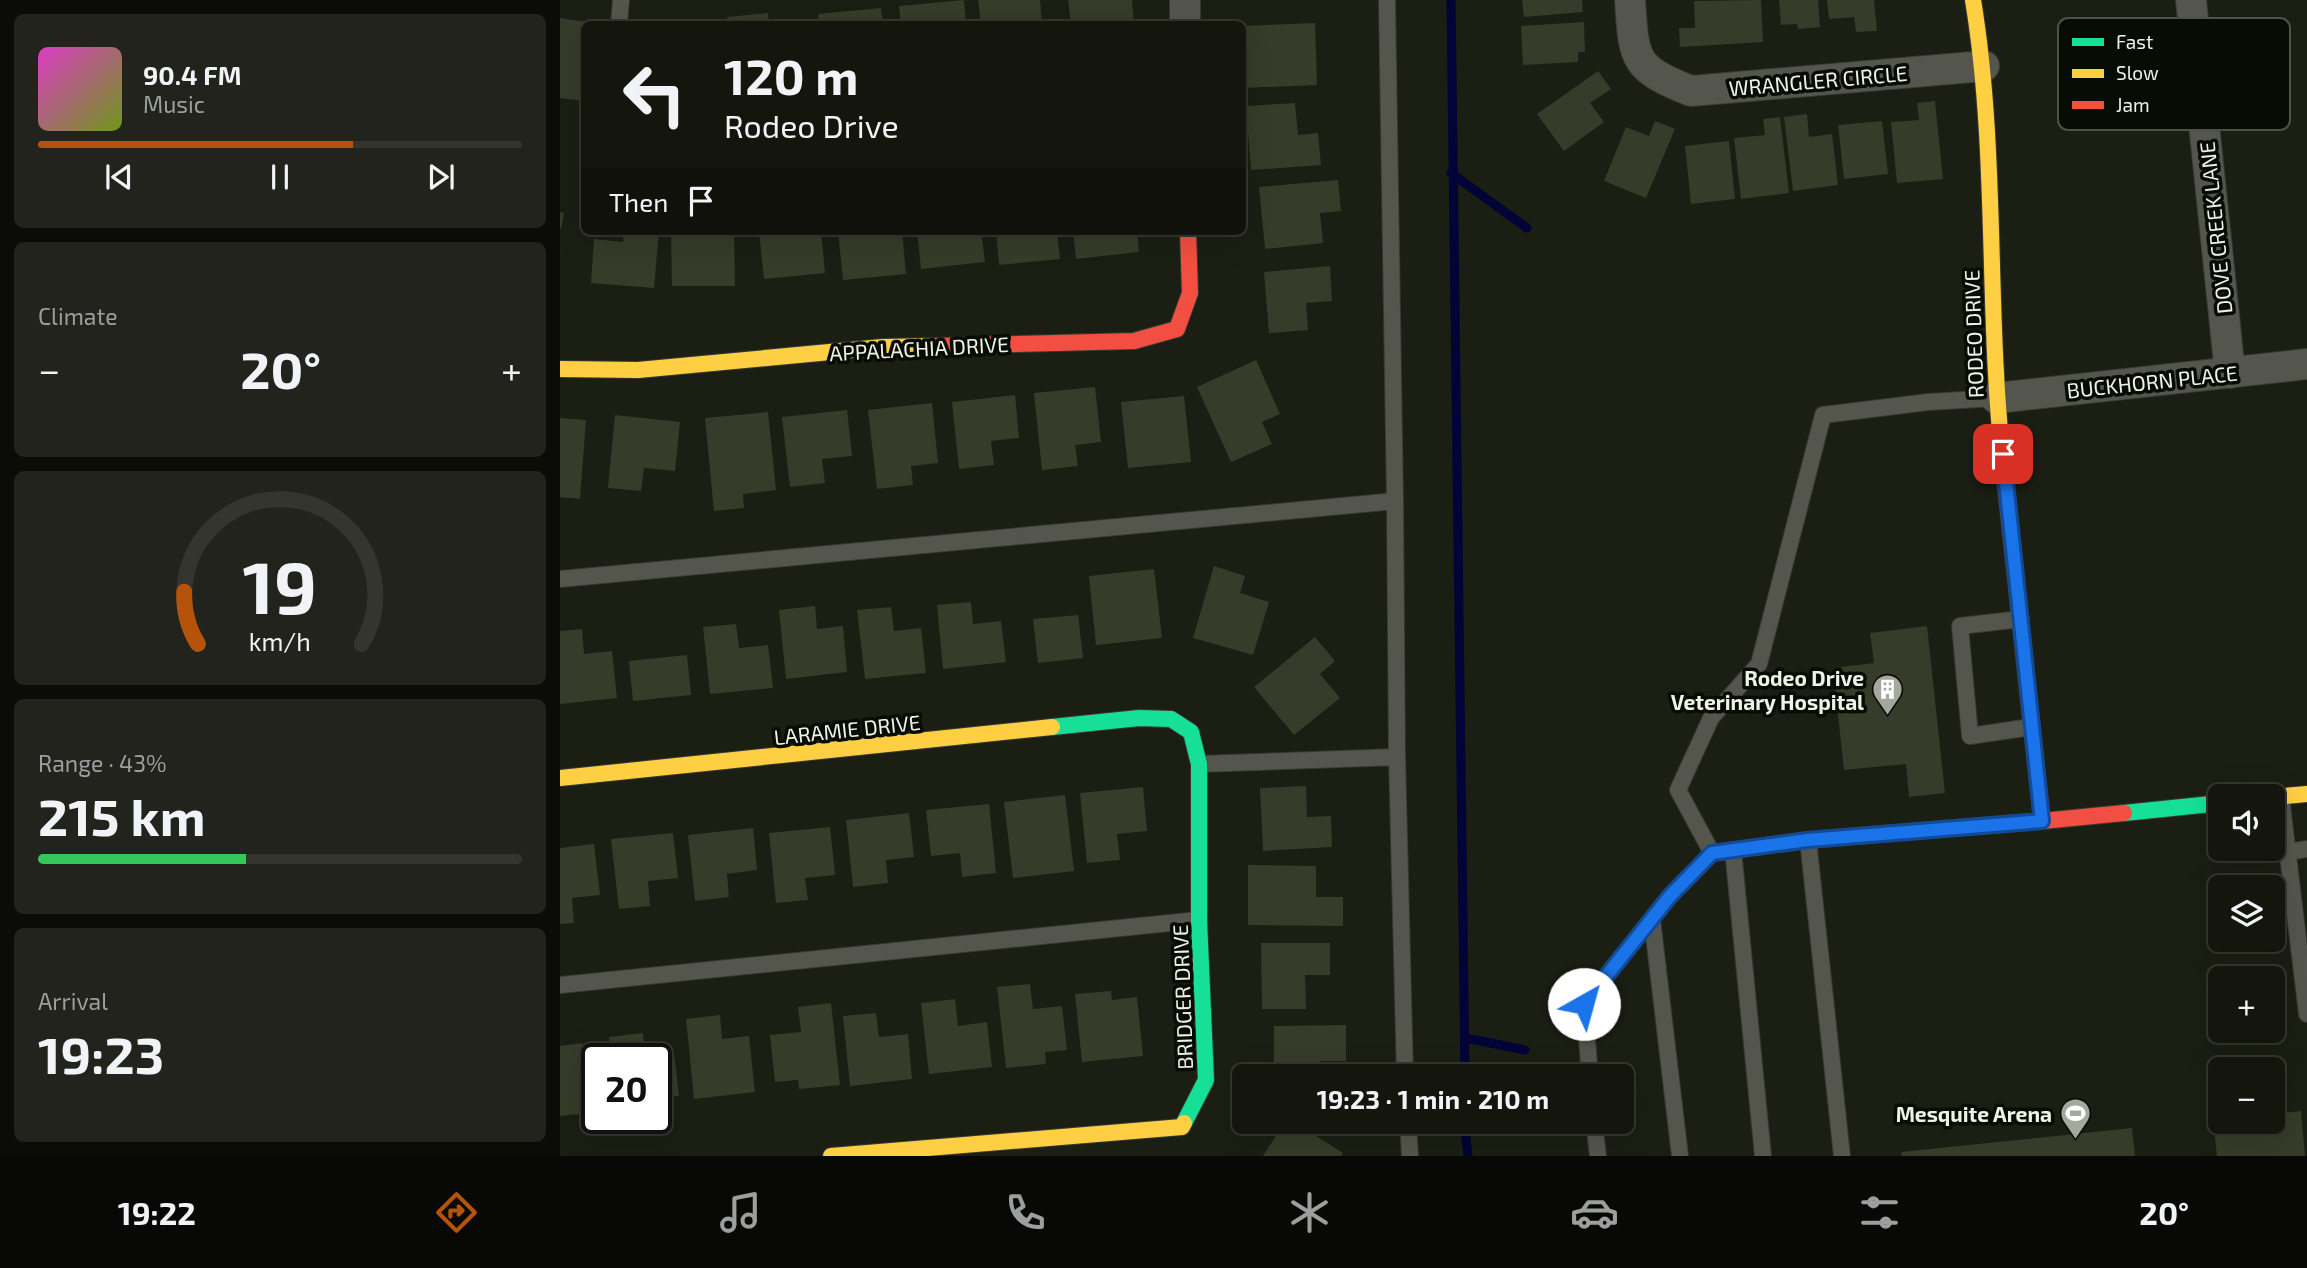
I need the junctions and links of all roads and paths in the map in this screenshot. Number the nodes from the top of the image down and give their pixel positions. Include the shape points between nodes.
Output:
1 (621, 0) edge
2 (1185, 0) edge
3 (1387, 0) edge
4 (1630, 0) edge
5 (1973, 0) edge
6 (2191, 0) edge
7 (2193, 18) edge
8 (620, 21) edge
9 (1185, 21) edge
10 (1984, 65) junction
11 (2205, 130) edge
12 (1188, 235) edge
13 (2307, 364) edge
14 (560, 369) edge
15 (2230, 373) junction
16 (1996, 398) junction
17 (1395, 501) junction
18 (560, 579) edge
19 (2021, 619) junction
20 (1139, 718) joint
21 (2031, 727) junction
22 (1396, 757) junction
23 (1199, 764) junction
24 (560, 778) edge
25 (2307, 794) edge
26 (2285, 796) edge
27 (2208, 804) edge
28 (2042, 821) junction
29 (2285, 837) edge
30 (1808, 840) junction
31 (2307, 849) edge
32 (1733, 850) junction
33 (2288, 852) junction
34 (1712, 853) junction
35 (1652, 919) junction
36 (1199, 920) junction
37 (560, 985) edge
38 (2307, 1014) edge
39 (1405, 1064) edge
40 (1589, 1064) edge
41 (1409, 1134) edge
42 (1595, 1134) edge
43 (831, 1156) edge
44 (1410, 1156) edge
45 (1598, 1156) edge
46 (1680, 1156) edge
47 (1763, 1156) edge
48 (1842, 1156) edge

1 - 8 lane
2 - 9 street
3 - 17 lane
4 - 10 street, WRANGLER CIRCLE via 1633,49 1655,77 1691,91
5 - 10 street, RODEO DRIVE
6 - 7 street, DOVE CREEK LANE
10 - 16 street, RODEO DRIVE
11 - 15 street, DOVE CREEK LANE
12 - 14 street, APPALACHIA DRIVE via 1190,293 1177,329 1135,341 883,347 638,370
13 - 15 street, BUCKHORN PLACE
15 - 16 street, BUCKHORN PLACE
16 - 19 street, RODEO DRIVE
16 - 34 lane via 1823,415 1759,664 1711,718 1678,790
17 - 18 lane
17 - 22 lane
19 - 21 street, RODEO DRIVE
19 - 21 lane via 1960,626 1970,736
20 - 23 street, BRIDGER DRIVE via 1171,719 1191,732
20 - 24 street, LARAMIE DRIVE
21 - 28 street, RODEO DRIVE
22 - 23 lane
22 - 39 lane
23 - 36 street, BRIDGER DRIVE
25 - 26 street
27 - 28 street
28 - 30 lane
29 - 33 lane
30 - 32 lane
30 - 48 lane
31 - 33 lane
32 - 34 lane
32 - 47 lane
33 - 38 lane
34 - 35 lane
35 - 40 lane via 1584,1004
35 - 46 lane
36 - 37 lane
36 - 43 street, BRIDGER DRIVE via 1206,1080 1182,1127
41 - 44 lane
42 - 45 lane

